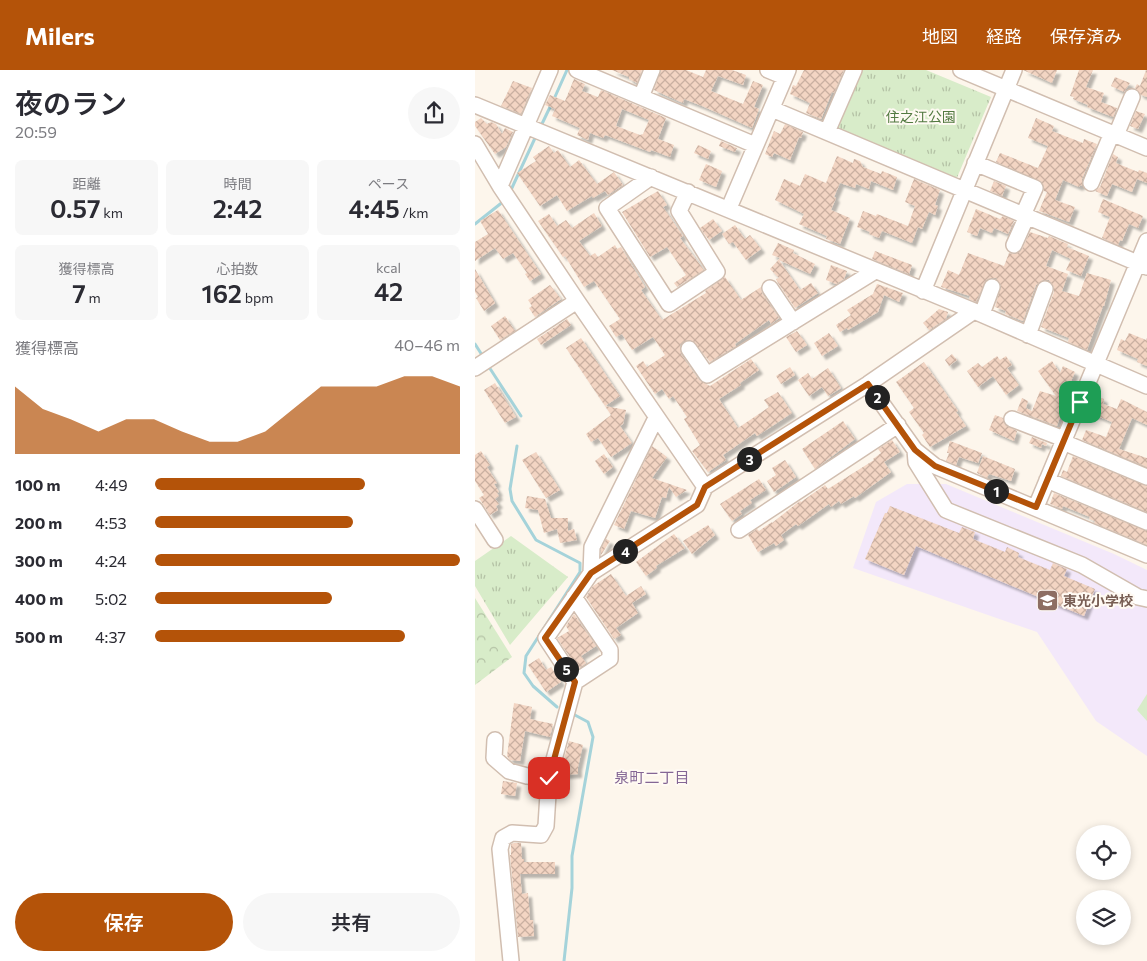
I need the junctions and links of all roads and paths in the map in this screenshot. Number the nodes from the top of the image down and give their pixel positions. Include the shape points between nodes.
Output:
1 (549, 70) edge
2 (577, 70) edge
3 (652, 70) edge
4 (768, 70) edge
5 (854, 70) edge
6 (961, 70) edge
7 (1014, 70) edge
8 (787, 74) edge
9 (602, 75) edge
10 (1006, 89) junction
11 (641, 97) junction
12 (1132, 97) dead end
13 (475, 105) edge
14 (772, 109) junction
15 (525, 126) junction
16 (827, 132) junction
17 (1114, 134) junction
18 (475, 144) edge
19 (755, 145) junction
20 (1147, 148) edge
21 (975, 163) junction
22 (651, 177) junction
23 (1091, 183) dead end
24 (500, 186) junction
25 (963, 190) junction
26 (688, 192) junction
27 (729, 208) junction
28 (1025, 216) junction
29 (1147, 241) edge
30 (1015, 245) dead end
31 (1142, 265) edge
32 (875, 271) junction
33 (992, 287) dead end
34 (770, 288) dead end
35 (1045, 289) dead end
36 (923, 291) junction
37 (577, 301) junction
38 (978, 312) junction
39 (793, 322) junction
40 (1028, 335) junction
41 (689, 349) dead end
42 (1095, 364) junction
43 (475, 368) edge
44 (868, 384) junction
45 (1147, 386) edge
46 (656, 418) junction
47 (1011, 419) dead end
48 (898, 425) junction
49 (1063, 441) junction
50 (915, 450) junction
51 (1147, 477) edge
52 (1047, 480) junction
53 (705, 487) junction
54 (1036, 507) junction
55 (475, 509) edge
56 (1147, 522) edge
57 (739, 530) dead end
58 (495, 540) dead end
59 (1147, 555) edge
60 (591, 573) junction
61 (574, 597) junction
62 (1147, 599) edge
63 (575, 682) junction
64 (495, 740) dead end
65 (549, 778) junction
66 (511, 961) edge

1 - 15 street
2 - 9 street
3 - 11 street
4 - 8 street
5 - 16 street
6 - 10 street
7 - 10 street
8 - 14 street
9 - 11 street
10 - 17 street
10 - 21 street
11 - 19 street
12 - 17 street
13 - 15 street
14 - 16 street
14 - 19 street
15 - 22 street
15 - 24 street
16 - 25 street
17 - 20 street
17 - 23 street
18 - 24 street
19 - 27 street
21 - 25 street
21 - 28 street via 1035,188
22 - 26 street
22 - 26 street via 607,208 669,304 717,272 679,211
24 - 37 street
25 - 28 street
25 - 36 street
26 - 27 street
27 - 32 street
28 - 30 street
28 - 31 street
29 - 31 street
31 - 42 street
32 - 36 street
32 - 39 street
33 - 38 street
34 - 39 street
35 - 40 street
36 - 38 street
37 - 43 street
37 - 46 street
38 - 40 street
38 - 44 street
39 - 41 street via 707,375
40 - 42 street
42 - 45 street
42 - 49 street
44 - 48 street
44 - 53 street
46 - 53 street
46 - 60 street via 592,547
47 - 49 street
48 - 50 street
48 - 57 street
49 - 51 street
49 - 52 street
50 - 54 street via 935,466
50 - 62 street via 916,462 946,510 1082,565
52 - 54 street
52 - 56 street
53 - 60 street via 697,505
54 - 59 street
55 - 58 street
60 - 61 street
61 - 63 street via 545,638
61 - 63 street via 610,650 610,659
63 - 65 street
64 - 65 street via 494,758 509,771
65 - 66 street via 546,826 541,835 512,833 503,838 500,849

